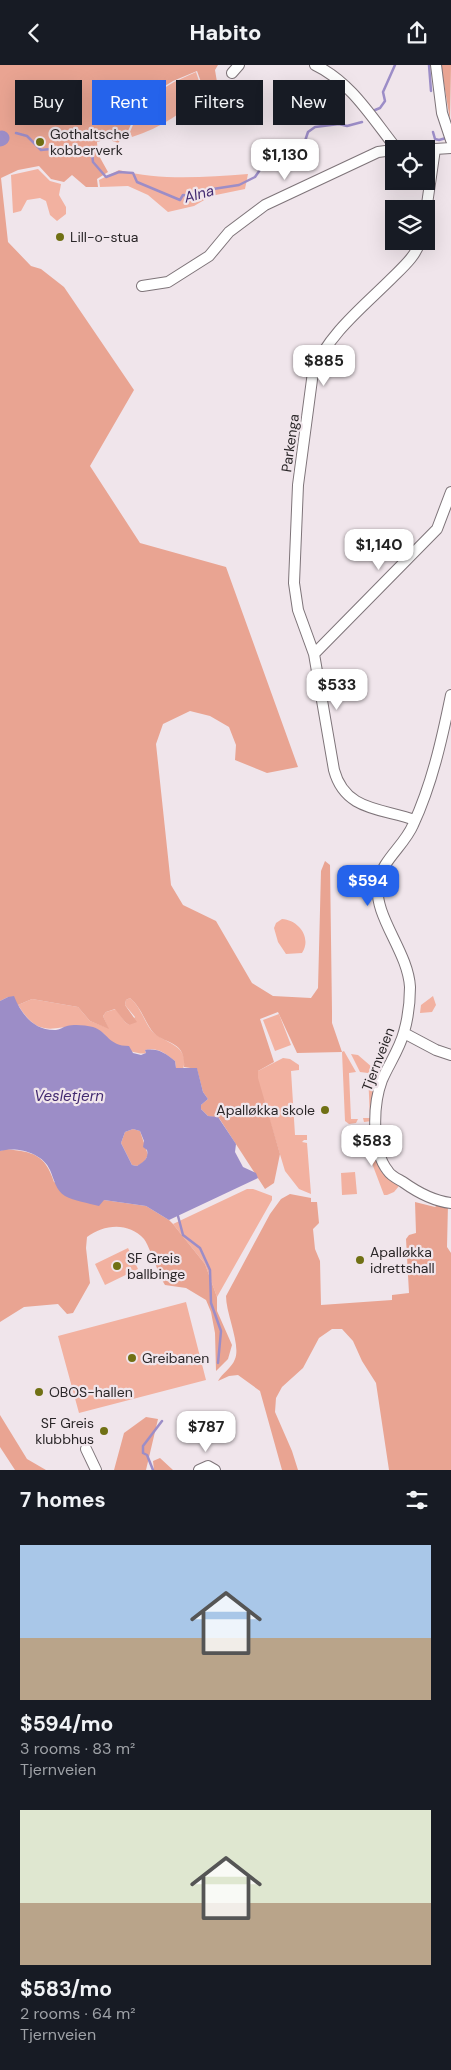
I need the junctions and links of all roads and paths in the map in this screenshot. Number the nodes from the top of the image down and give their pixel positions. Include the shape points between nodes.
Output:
1 (315, 65) edge
2 (436, 65) edge
3 (390, 140) edge
4 (451, 140) edge
5 (451, 148) edge
6 (435, 149) edge
7 (385, 151) edge
8 (417, 250) edge
9 (142, 286) dead end
10 (451, 492) edge
11 (314, 654) junction
12 (451, 695) edge
13 (415, 820) junction
14 (404, 1033) junction
15 (451, 1055) edge
16 (451, 1203) edge
17 (86, 1449) dead end
18 (96, 1470) edge
19 (199, 1470) edge
20 (216, 1470) edge

1 - 3 street via 344,83
2 - 4 street via 442,113
5 - 6 street
7 - 9 street via 264,205 229,232 209,257 168,282
8 - 11 street, Parkenga via 331,340 313,372 299,479 293,568 294,593
10 - 11 street via 437,529
11 - 13 street, Parkenga via 334,770 343,791 356,802
12 - 13 street, Tjernveien via 425,799
13 - 14 street, Tjernveien via 401,846 385,864 378,889 381,908 402,953 409,981
14 - 15 street via 436,1051
14 - 16 street, Tjernveien via 388,1067 375,1111 381,1157 388,1172 418,1193
17 - 18 street
19 - 20 street via 208,1466

